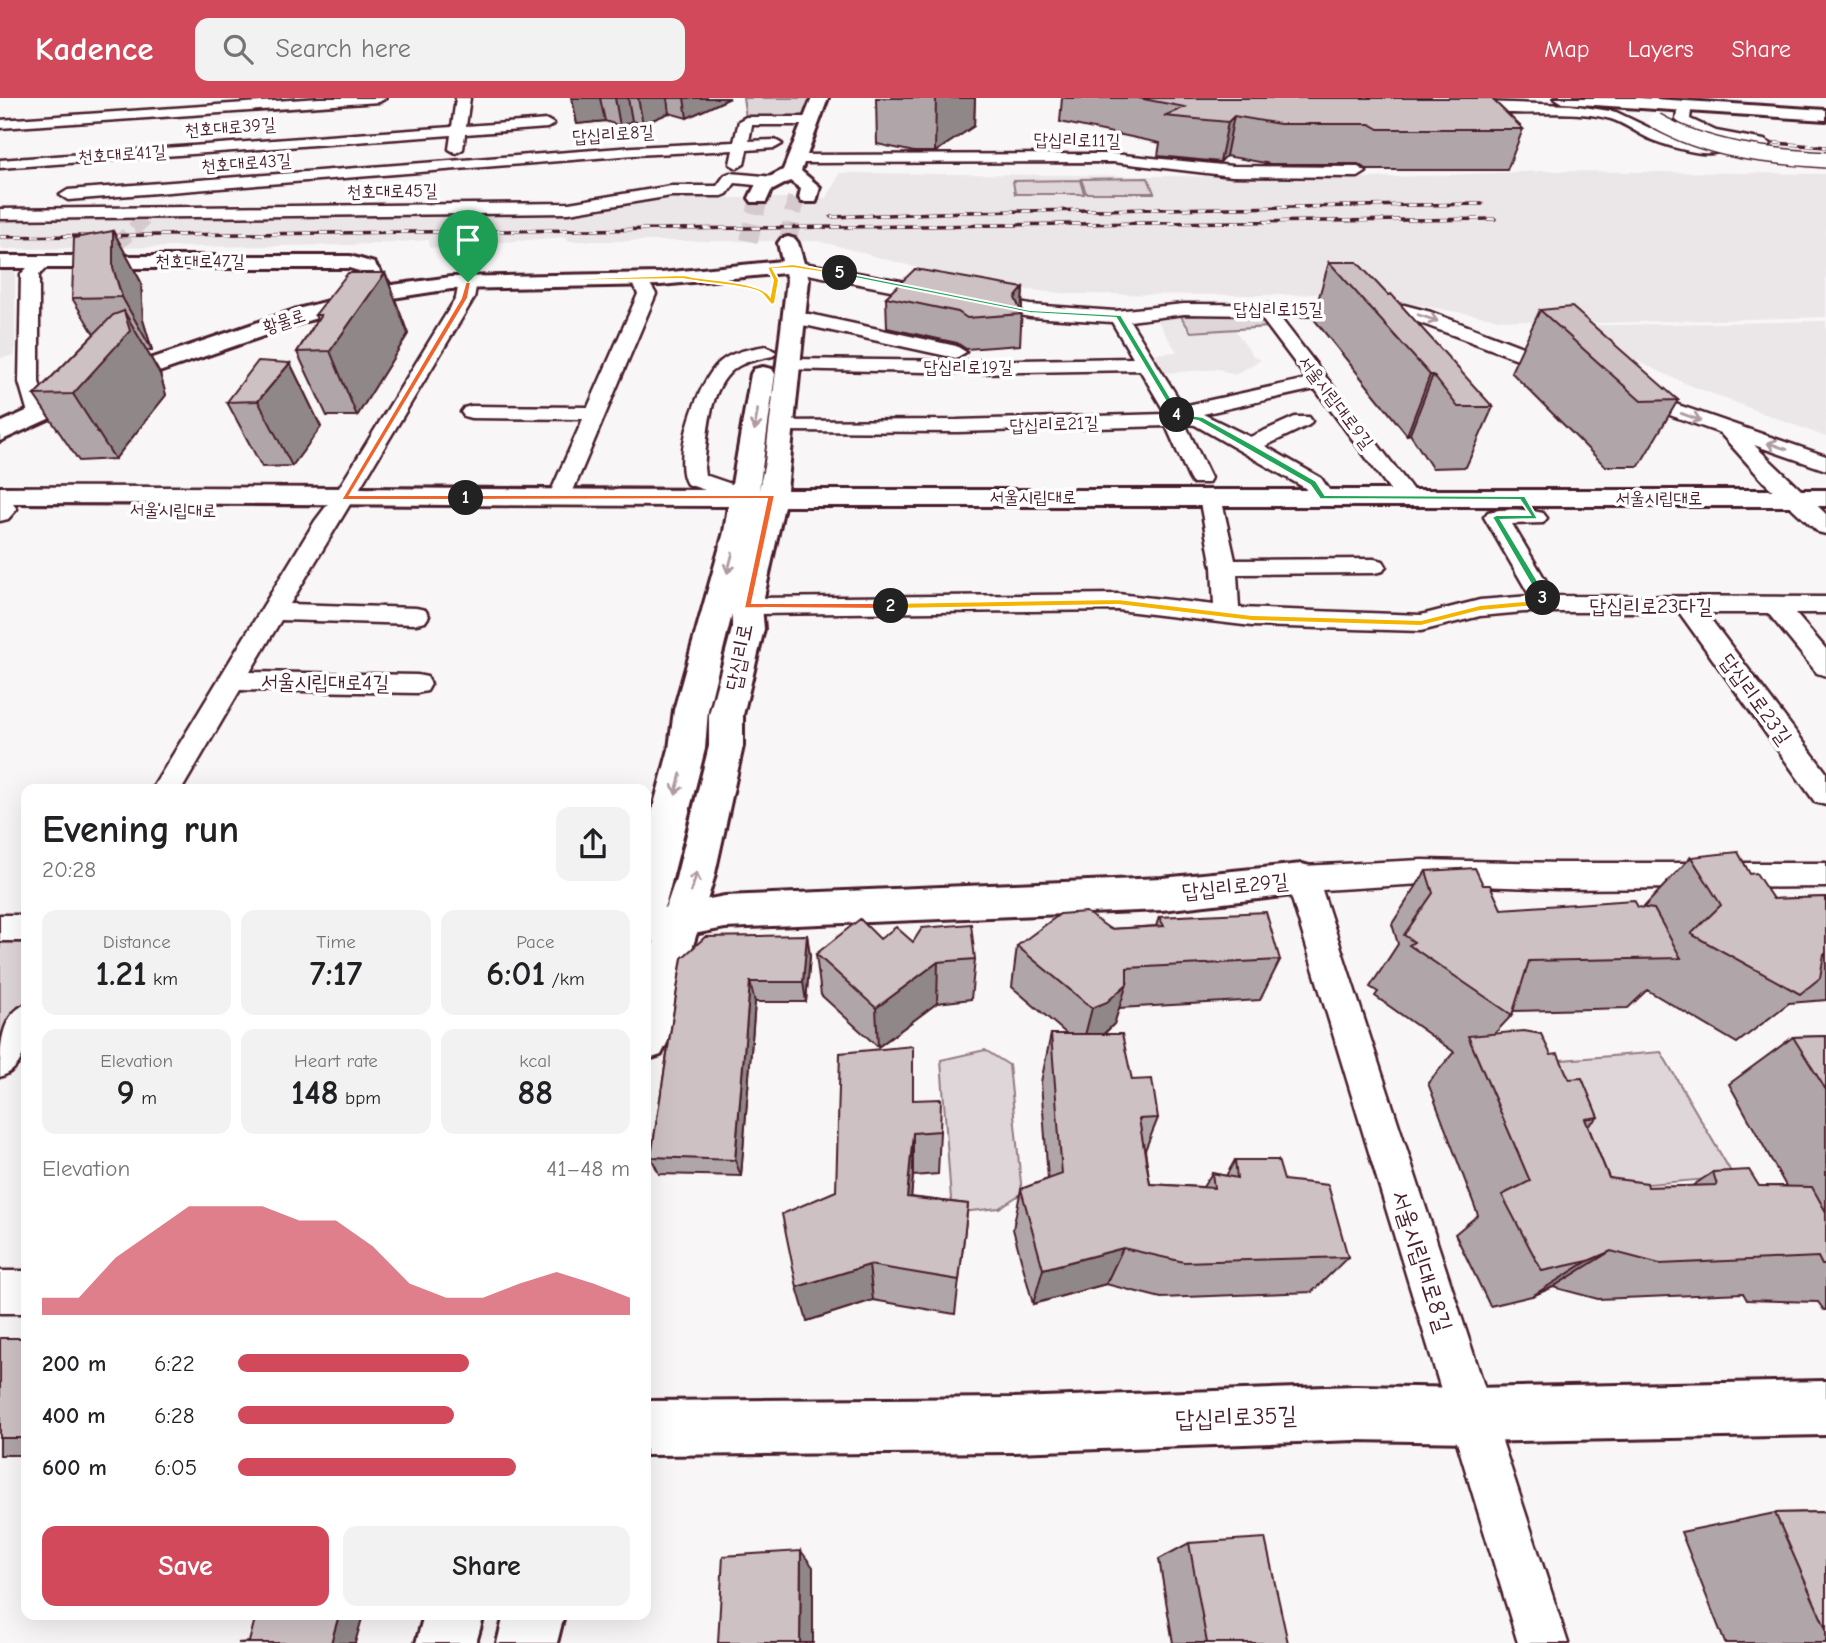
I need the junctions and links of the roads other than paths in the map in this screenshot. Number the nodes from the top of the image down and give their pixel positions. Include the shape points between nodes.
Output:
1 (379, 98) edge
2 (820, 98) edge
3 (1516, 98) edge
4 (356, 99) edge
5 (35, 103) dead end
6 (215, 104) edge
7 (1567, 104) edge
8 (1480, 106) edge
9 (1705, 107) junction
10 (461, 108) edge
11 (1604, 111) junction
12 (1684, 111) junction
13 (1826, 115) edge
14 (785, 121) junction
15 (810, 121) junction
16 (1662, 121) junction
17 (17, 123) junction
18 (0, 124) edge
19 (547, 124) dead end
20 (458, 130) junction
21 (632, 134) dead end
22 (344, 138) junction
23 (0, 143) edge
24 (490, 144) dead end
25 (743, 144) junction
26 (1764, 144) dead end
27 (1686, 146) junction
28 (190, 149) junction
29 (1714, 150) junction
30 (635, 151) junction
31 (1753, 157) dead end
32 (1826, 158) edge
33 (488, 163) junction
34 (0, 164) edge
35 (453, 171) junction
36 (1358, 172) edge
37 (730, 178) junction
38 (781, 178) junction
39 (638, 181) junction
40 (168, 188) junction
41 (325, 193) junction
42 (484, 195) junction
43 (0, 200) edge
44 (150, 214) junction
45 (0, 215) edge
46 (795, 241) dead end
47 (762, 260) junction
48 (44, 261) junction
49 (0, 262) edge
50 (692, 276) junction
51 (639, 280) junction
52 (468, 282) junction
53 (386, 293) junction
54 (1263, 308) junction
55 (1059, 314) junction
56 (1118, 317) junction
57 (793, 320) junction
58 (1068, 333) dead end
59 (767, 343) joint
60 (1042, 347) dead end
61 (1147, 363) junction
62 (788, 365) junction
63 (1574, 373) edge
64 (1321, 382) junction
65 (1610, 387) edge
66 (471, 412) dead end
67 (38, 413) junction
68 (595, 413) junction
69 (1179, 417) junction
70 (1302, 421) dead end
71 (782, 425) junction
72 (1727, 429) junction
73 (0, 433) edge
74 (1249, 445) junction
75 (1826, 463) edge
76 (1205, 488) junction
77 (758, 496) junction
78 (344, 498) junction
79 (559, 498) junction
80 (1323, 498) junction
81 (1408, 498) junction
82 (1522, 498) junction
83 (1796, 498) junction
84 (1826, 498) edge
85 (1, 507) edge
86 (1826, 527) edge
87 (1374, 566) dead end
88 (1224, 567) junction
89 (1687, 605) junction
90 (1775, 605) junction
91 (1826, 605) edge
92 (747, 606) junction
93 (1548, 606) junction
94 (274, 612) junction
95 (1227, 614) junction
96 (416, 616) dead end
97 (1826, 667) edge
98 (234, 681) junction
99 (417, 684) dead end
100 (170, 784) edge
101 (1826, 794) edge
102 (1826, 875) edge
103 (1302, 879) junction
104 (651, 884) edge
105 (664, 923) edge
106 (0, 928) edge
107 (21, 928) edge
108 (651, 1019) edge
109 (21, 1027) edge
110 (0, 1061) edge
111 (0, 1292) edge
112 (21, 1292) edge
113 (1826, 1408) edge
114 (1471, 1415) junction
115 (651, 1428) edge
116 (453, 1620) edge
117 (533, 1620) edge
118 (446, 1643) edge
119 (527, 1643) edge
120 (1543, 1643) edge

1 - 4 street
2 - 15 main road
3 - 7 street
4 - 6 street
4 - 22 street
5 - 17 street
6 - 17 street
6 - 28 street
7 - 8 street
7 - 9 main road
7 - 11 street
7 - 27 street via 1616,116
7 - 27 street via 1609,118 1644,137
9 - 12 street
9 - 13 main road
10 - 20 street
11 - 16 street
11 - 29 street via 1635,118 1668,136
12 - 16 street via 1665,115
12 - 26 street via 1683,120 1698,130
14 - 15 street
14 - 25 street via 746,121
14 - 38 street
15 - 38 main road
16 - 32 street, bridge via 1681,135 1702,142 1758,153
17 - 18 street
17 - 23 street
19 - 20 street, 천호대로39길
20 - 22 street, 천호대로39길
20 - 35 street via 449,148
21 - 30 street
22 - 28 street, 천호대로39길
22 - 41 street
24 - 33 street
25 - 30 street, 답십리로8길
25 - 37 street
25 - 38 street, 답십리로8길
27 - 29 street
28 - 34 street, 천호대로39길
28 - 40 street
29 - 31 street
30 - 33 street, 답십리로8길
30 - 39 street
33 - 35 street, 답십리로8길
33 - 42 street
35 - 41 street, 천호대로43길
36 - 38 street, 답십리로11길 via 1232,171 1113,158
37 - 38 street, 천호대로45길
37 - 39 street, 천호대로45길 via 723,191 671,191
39 - 42 street, 천호대로45길 via 578,207
40 - 41 street, 천호대로43길
40 - 43 street, 천호대로43길
40 - 44 street
41 - 42 street, 천호대로45길 via 449,204
41 - 44 street, 천호대로45길
44 - 45 street, 천호대로45길
46 - 47 main road, 답십리로
47 - 50 main road, 황물로
47 - 50 main road
47 - 50 main road, 답십리로 via 776,280 768,291 704,282
47 - 55 street, 답십리로15길
47 - 57 main road, 답십리로 via 798,279
48 - 49 main road, 천호대로47길
48 - 53 main road, 천호대로47길 via 350,262 367,267
48 - 67 street via 30,274 29,382
50 - 51 main road, 황물로
51 - 52 main road, 황물로
51 - 68 street via 648,294
52 - 53 main road, 황물로
52 - 78 street, 서울시립대로4길 via 465,298
53 - 67 main road, 황물로 via 223,341
54 - 56 street, 답십리로15길 via 1184,309
54 -> 63 street, 답십리로15길 via 1404,311
54 - 64 street, 서울시립대로9길
55 - 56 street, 답십리로15길
55 - 58 street
56 - 61 street
57 - 60 street via 950,353
57 - 62 main road, 답십리로
59 -> 77 main road, 답십리로
59 - 77 street, 서울시립대로 via 740,356 706,391 693,468 695,479
61 - 62 street, 답십리로19길
61 - 69 street
62 - 71 main road, 답십리로
64 - 69 street, 답십리로21길 via 1191,410
64 - 81 street, 서울시립대로9길
65 -> 72 street
66 - 68 street
67 - 73 main road, 황물로
68 - 79 street
69 - 71 street, 답십리로21길 via 957,426
69 - 74 street via 1200,419
69 - 76 street via 1176,428
70 - 74 street
71 - 77 main road, 답십리로
75 -> 72 street
72 - 83 street
74 - 80 street via 1313,483
76 - 77 main road, 서울시립대로
76 - 80 main road, 서울시립대로
76 - 88 street
77 - 79 main road, 서울시립대로
77 - 92 main road, 답십리로
77 -> 104 main road, 답십리로 via 738,531
78 - 79 main road, 서울시립대로
78 - 85 main road, 서울시립대로 via 291,510
78 - 94 street, 서울시립대로4길
80 - 81 main road, 서울시립대로
81 - 82 main road, 서울시립대로
82 - 83 main road, 서울시립대로
82 - 93 street via 1535,518 1496,517
83 - 84 main road, 서울시립대로
83 - 86 street
87 - 88 street
88 - 95 street
89 - 90 street, 답십리로23다길
89 - 93 street, 답십리로23다길
89 - 101 street, 답십리로23길
90 - 91 street, 답십리로23다길
90 - 97 street
92 - 95 street via 1118,602
105 -> 92 main road, 답십리로 via 695,878 726,746 726,715 748,629
93 - 95 street, 답십리로23다길 via 1480,608 1421,623
94 - 96 street
94 - 98 street, 서울시립대로4길
98 - 99 street, 서울시립대로4길
98 - 100 street, 서울시립대로4길
102 - 103 street, 답십리로29길 via 1422,872
103 - 105 main road, 답십리로29길 via 1162,894 724,912
103 - 114 street, 서울시립대로8길
105 - 108 main road, 답십리로
106 - 107 street
109 - 110 street
111 - 112 street
113 - 114 main road, 답십리로35길
114 - 115 main road, 답십리로35길 via 1355,1413 1014,1424
114 - 120 street, 서울시립대로8길
116 - 118 main road
117 - 119 main road

